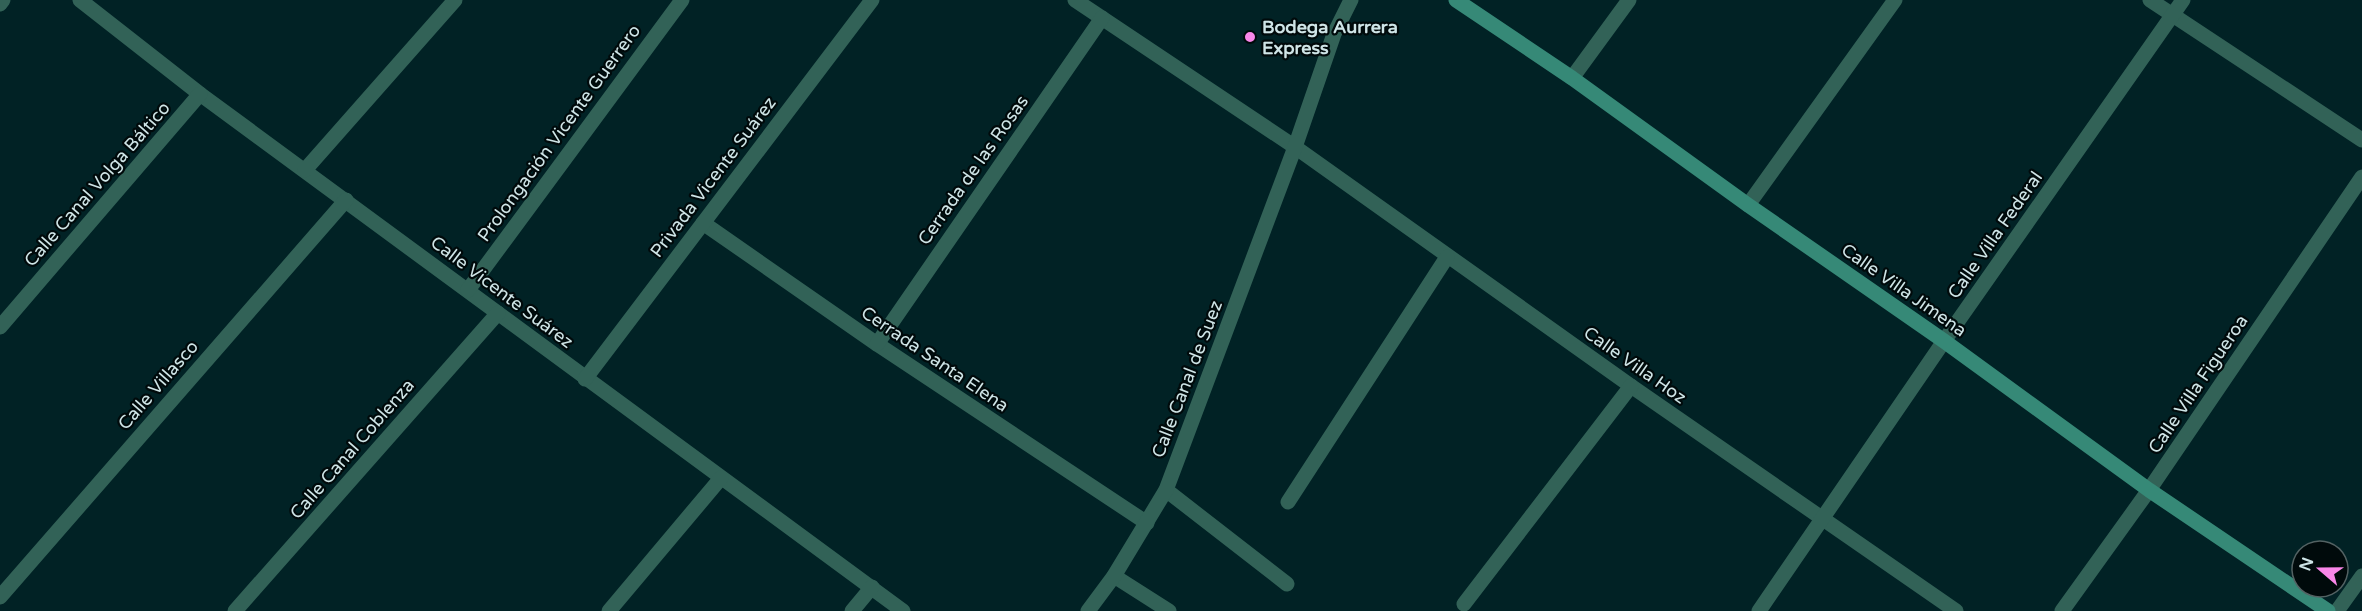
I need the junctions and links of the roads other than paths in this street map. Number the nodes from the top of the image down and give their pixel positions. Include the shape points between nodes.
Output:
1 (3, 0) edge
2 (80, 0) edge
3 (455, 0) edge
4 (682, 0) edge
5 (872, 0) edge
6 (1075, 0) edge
7 (1351, 0) edge
8 (1456, 0) edge
9 (1629, 0) edge
10 (1895, 0) edge
11 (2150, 0) edge
12 (2183, 0) edge
13 (0, 4) edge
14 (2173, 15) junction
15 (1102, 18) junction
16 (1572, 78) junction
17 (200, 94) junction
18 (2362, 140) edge
19 (1295, 147) junction
20 (305, 170) junction
21 (2362, 177) edge
22 (346, 200) junction
23 (1748, 206) junction
24 (703, 224) junction
25 (1447, 257) junction
26 (468, 290) junction
27 (498, 313) junction
28 (0, 327) edge
29 (1944, 341) junction
30 (877, 344) junction
31 (585, 379) junction
32 (1631, 386) junction
33 (721, 478) junction
34 (1166, 490) junction
35 (2149, 490) junction
36 (1288, 502) dead end
37 (1821, 519) junction
38 (1148, 523) junction
39 (1114, 576) junction
40 (2362, 576) edge
41 (1287, 584) dead end
42 (872, 587) junction
43 (0, 597) edge
44 (1464, 604) dead end
45 (235, 611) edge
46 (609, 611) edge
47 (852, 611) edge
48 (903, 611) edge
49 (1088, 611) edge
50 (1169, 611) edge
51 (1758, 611) edge
52 (1956, 611) edge
53 (2062, 611) edge
54 (2328, 611) edge
55 (2337, 611) edge

1 - 13 street
2 - 17 street, Calle Vicente Suárez
3 - 20 street
4 - 26 street, Prolongación Vicente Guerrero
5 - 24 street, Privada Vicente Suárez
6 - 15 street, Calle Villa Hoz
7 - 19 street, Calle Canal de Suez via 1334,34
8 - 16 street, Calle Villa Jimena
9 - 16 street
10 - 23 street
11 - 14 street
12 - 14 street, Calle Villa Federal
14 - 18 street
14 - 29 street, Calle Villa Federal
15 - 19 street, Calle Villa Hoz
15 - 30 street, Cerrada de las Rosas
16 - 23 street, Calle Villa Jimena
17 - 20 street, Calle Vicente Suárez
17 - 28 street, Calle Canal Volga Báltico
19 - 25 street, Calle Villa Hoz
19 - 34 street, Calle Canal de Suez
20 - 22 street, Calle Vicente Suárez
21 - 35 street, Calle Villa Figueroa
22 - 26 street, Calle Vicente Suárez
22 - 43 street, Calle Villasco
23 - 29 street, Calle Villa Jimena
24 - 30 street, Cerrada Santa Elena
24 - 31 street, Privada Vicente Suárez
25 - 32 street, Calle Villa Hoz
25 - 36 street
26 - 27 street, Calle Vicente Suárez
27 - 31 street, Calle Vicente Suárez
27 - 45 street, Calle Canal Coblenza
29 - 35 street, Calle Villa Jimena
29 - 37 street, Calle Villa Federal
30 - 38 street, Cerrada Santa Elena
31 - 33 street, Calle Vicente Suárez
32 - 37 street, Calle Villa Hoz
32 - 44 street
33 - 42 street, Calle Vicente Suárez
33 - 46 street
34 - 38 street, Calle Canal de Suez
34 - 41 street
35 - 53 street, Calle Villa Figueroa
35 - 54 street, Calle Villa Jimena
37 - 51 street, Calle Villa Federal
37 - 52 street, Calle Villa Hoz
38 - 39 street, Calle Canal de Suez
39 - 49 street, Calle Canal de Suez
39 - 50 street
40 - 55 street
42 - 47 street
42 - 48 street, Calle Vicente Suárez

